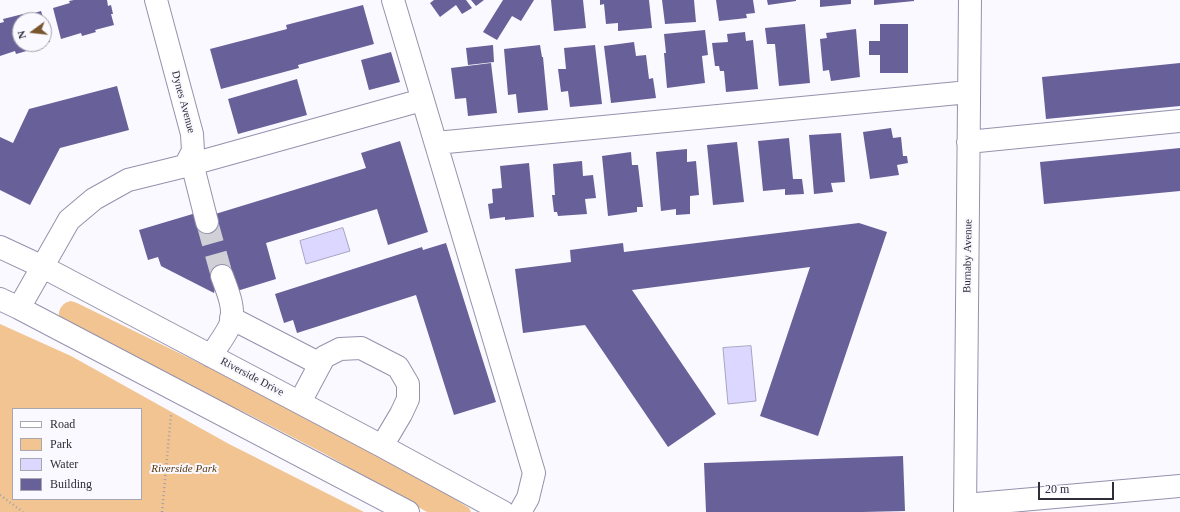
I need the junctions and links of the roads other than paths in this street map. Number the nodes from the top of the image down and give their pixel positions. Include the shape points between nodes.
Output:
1 (156, 0) edge
2 (392, 0) edge
3 (970, 0) edge
4 (969, 92) junction
5 (422, 100) junction
6 (1180, 121) edge
7 (968, 142) junction
8 (436, 143) junction
9 (189, 164) junction
10 (207, 222) tunnel mouth
11 (0, 247) edge
12 (43, 267) junction
13 (222, 276) tunnel mouth
14 (10, 304) edge
15 (231, 318) junction
16 (212, 356) junction
17 (320, 364) junction
18 (300, 402) junction
19 (382, 446) junction
20 (1180, 486) edge
21 (1087, 504) edge
22 (965, 509) edge
23 (408, 512) edge
24 (503, 512) edge
25 (520, 512) edge

1 - 9 street, Dynes Avenue via 192,134 193,151
2 - 5 street
3 - 4 street, Burnaby Avenue
4 - 7 street, Burnaby Avenue
4 - 8 street
5 - 8 street
5 - 9 street
6 - 7 street
7 - 22 street, Burnaby Avenue
8 - 25 street via 534,473 528,498
9 - 10 street
9 - 12 street via 128,180 94,199 69,220
11 - 12 street, Riverside Drive
12 - 14 street
12 - 16 street, Riverside Drive
13 - 15 street via 230,298
14 - 23 street
15 - 16 street via 231,323
15 - 17 street
16 - 18 street, Riverside Drive
17 - 18 street
17 - 19 street via 324,357 340,349 361,348 398,366 408,384 408,399
18 - 19 street, Riverside Drive
19 - 24 street, Riverside Drive
20 - 21 street
21 - 22 street

